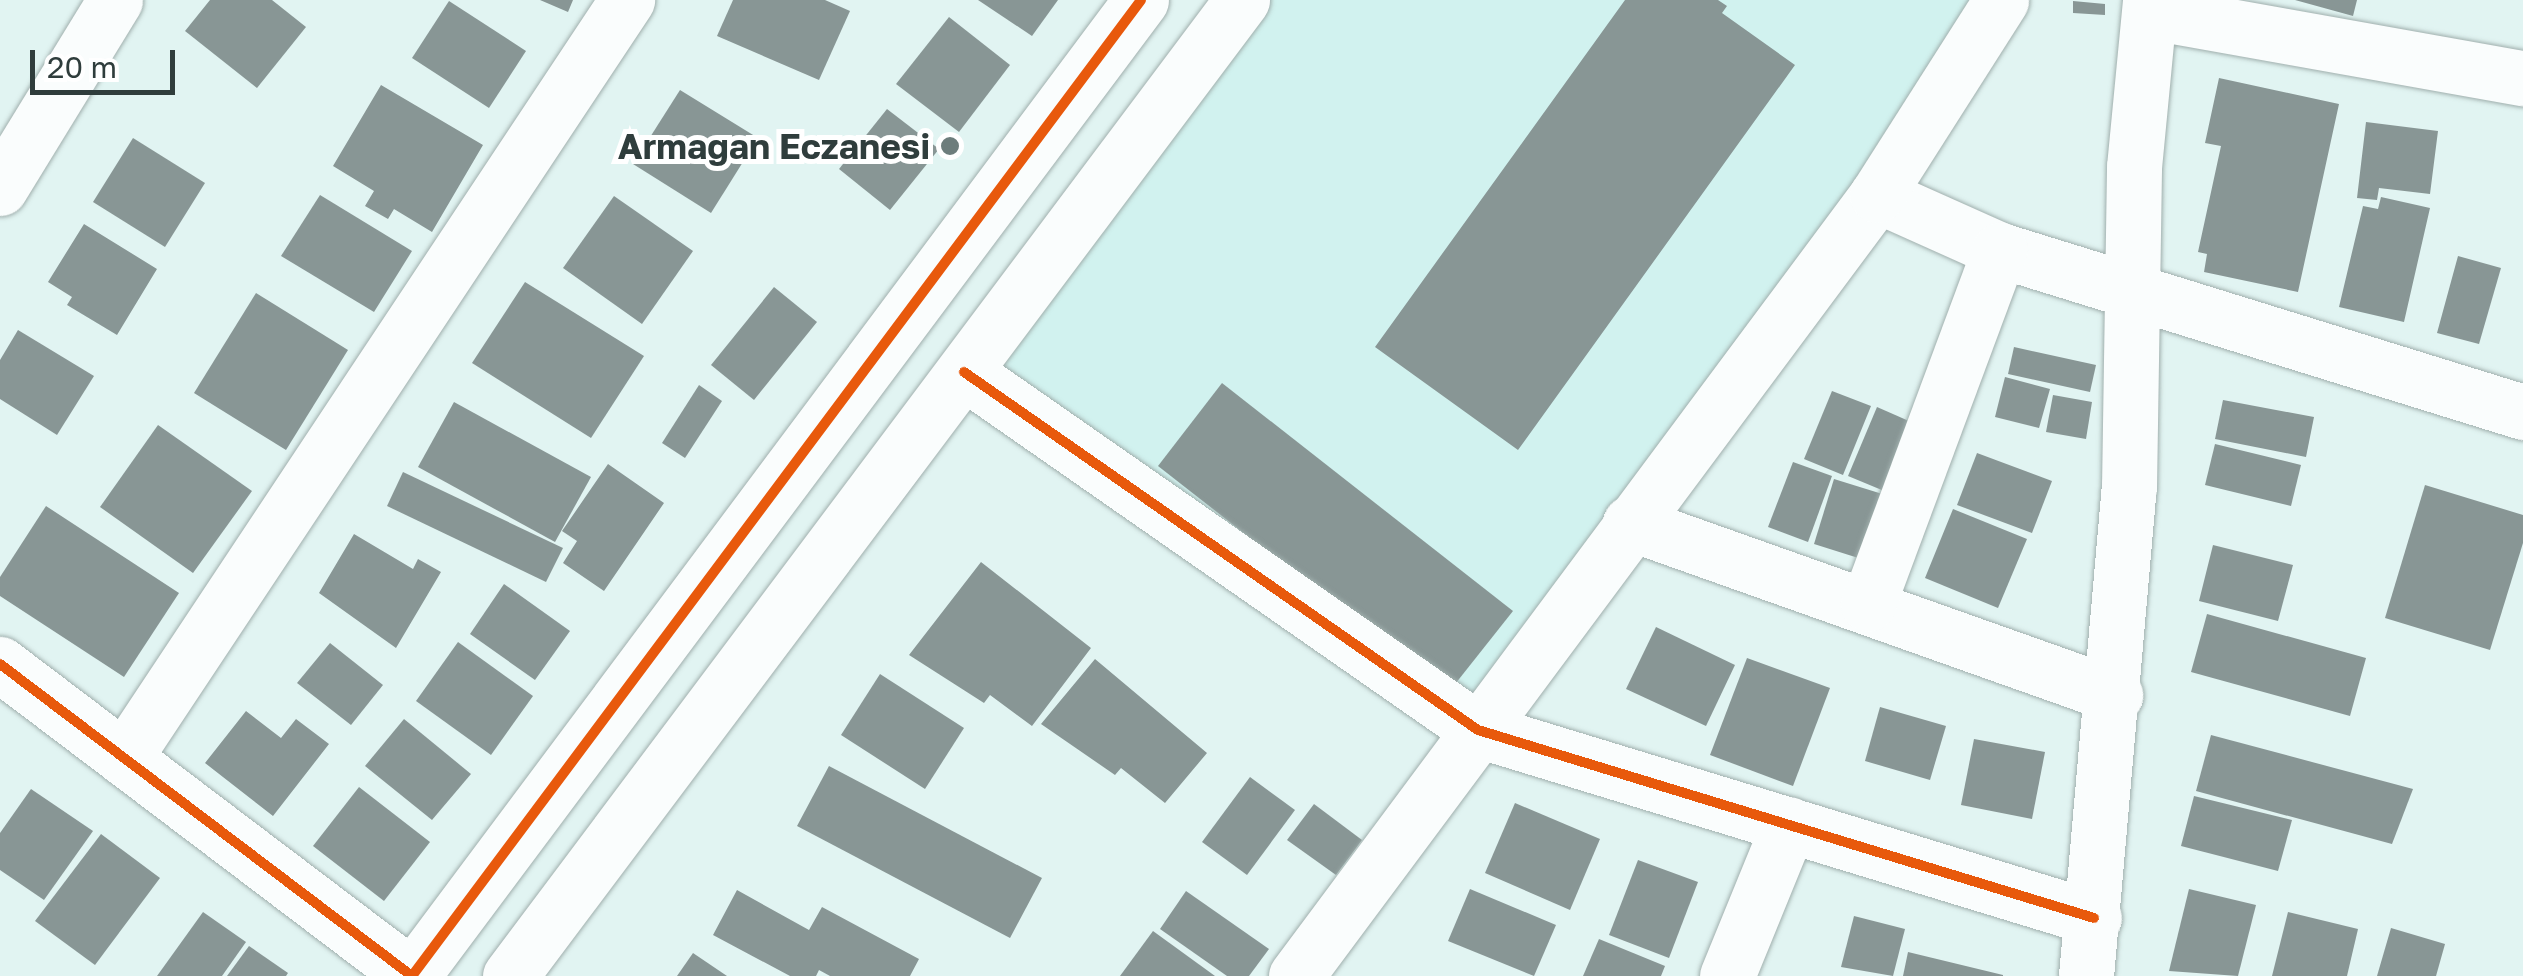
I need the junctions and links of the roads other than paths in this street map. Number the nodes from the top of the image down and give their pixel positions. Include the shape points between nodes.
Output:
1 (115, 0) edge
2 (628, 0) edge
3 (1141, 0) edge
4 (1242, 0) edge
5 (2001, 0) edge
6 (2151, 6) edge
7 (2523, 78) edge
8 (0, 188) edge
9 (1877, 195) junction
10 (2000, 250) junction
11 (2129, 294) junction
12 (964, 372) junction
13 (2523, 412) edge
14 (1630, 523) junction
15 (1868, 604) junction
16 (0, 664) edge
17 (2114, 695) junction
18 (1478, 730) junction
19 (124, 758) junction
20 (1789, 824) junction
21 (2094, 918) junction
22 (412, 976) edge
23 (510, 976) edge
24 (1296, 976) edge
25 (1727, 976) edge
26 (2086, 976) edge

1 - 8 street
2 - 19 street
3 - 22 street
4 - 12 street
5 - 9 street
6 - 7 street
6 - 11 street
9 - 10 street
9 - 14 street
10 - 11 street
10 - 15 street
11 - 13 street
11 - 17 street via 2129,488
12 - 18 street
12 - 23 street
14 - 15 street
14 - 18 street
15 - 17 street
16 - 19 street
17 - 21 street
18 - 20 street
18 - 24 street
19 - 22 street
20 - 21 street
20 - 25 street
21 - 26 street

